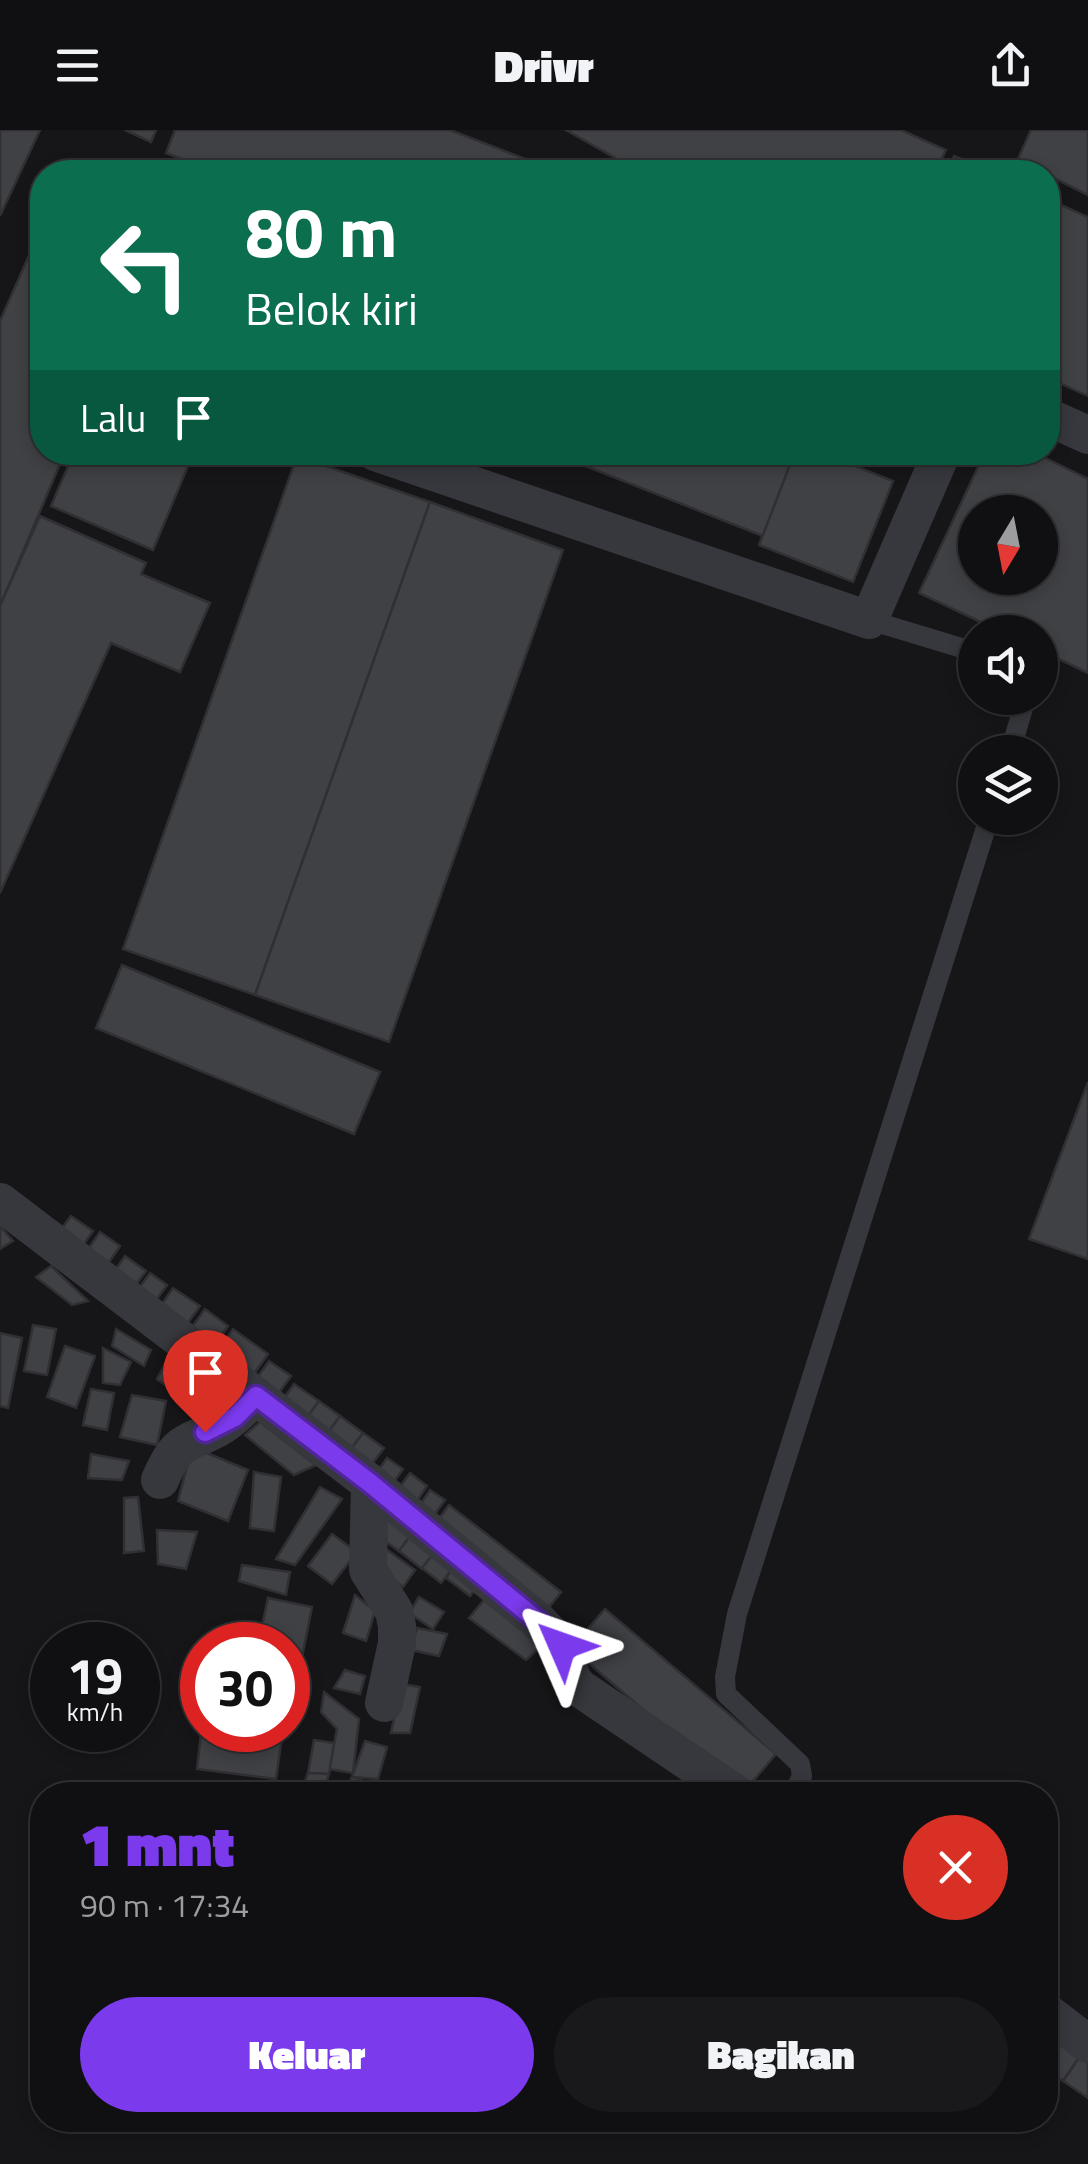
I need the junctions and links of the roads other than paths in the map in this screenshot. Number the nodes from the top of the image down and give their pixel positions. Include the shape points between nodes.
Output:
1 (1060, 422) edge
2 (1088, 435) edge
3 (413, 465) edge
4 (936, 465) edge
5 (870, 620) junction
6 (958, 647) edge
7 (985, 835) edge
8 (0, 1202) edge
9 (256, 1396) junction
10 (160, 1480) dead end
11 (370, 1483) junction
12 (384, 1702) dead end
13 (719, 1782) edge
14 (799, 1782) edge
15 (1058, 2021) edge
16 (1088, 2044) edge

1 - 2 street
3 - 5 street
4 - 5 street
5 - 6 lane
7 - 14 lane via 737,1614 726,1694 800,1764
8 - 9 street
9 - 10 street via 218,1428 180,1446
9 - 11 street
11 - 12 street via 368,1570 397,1626
11 - 13 street via 556,1636 578,1687
15 - 16 street

